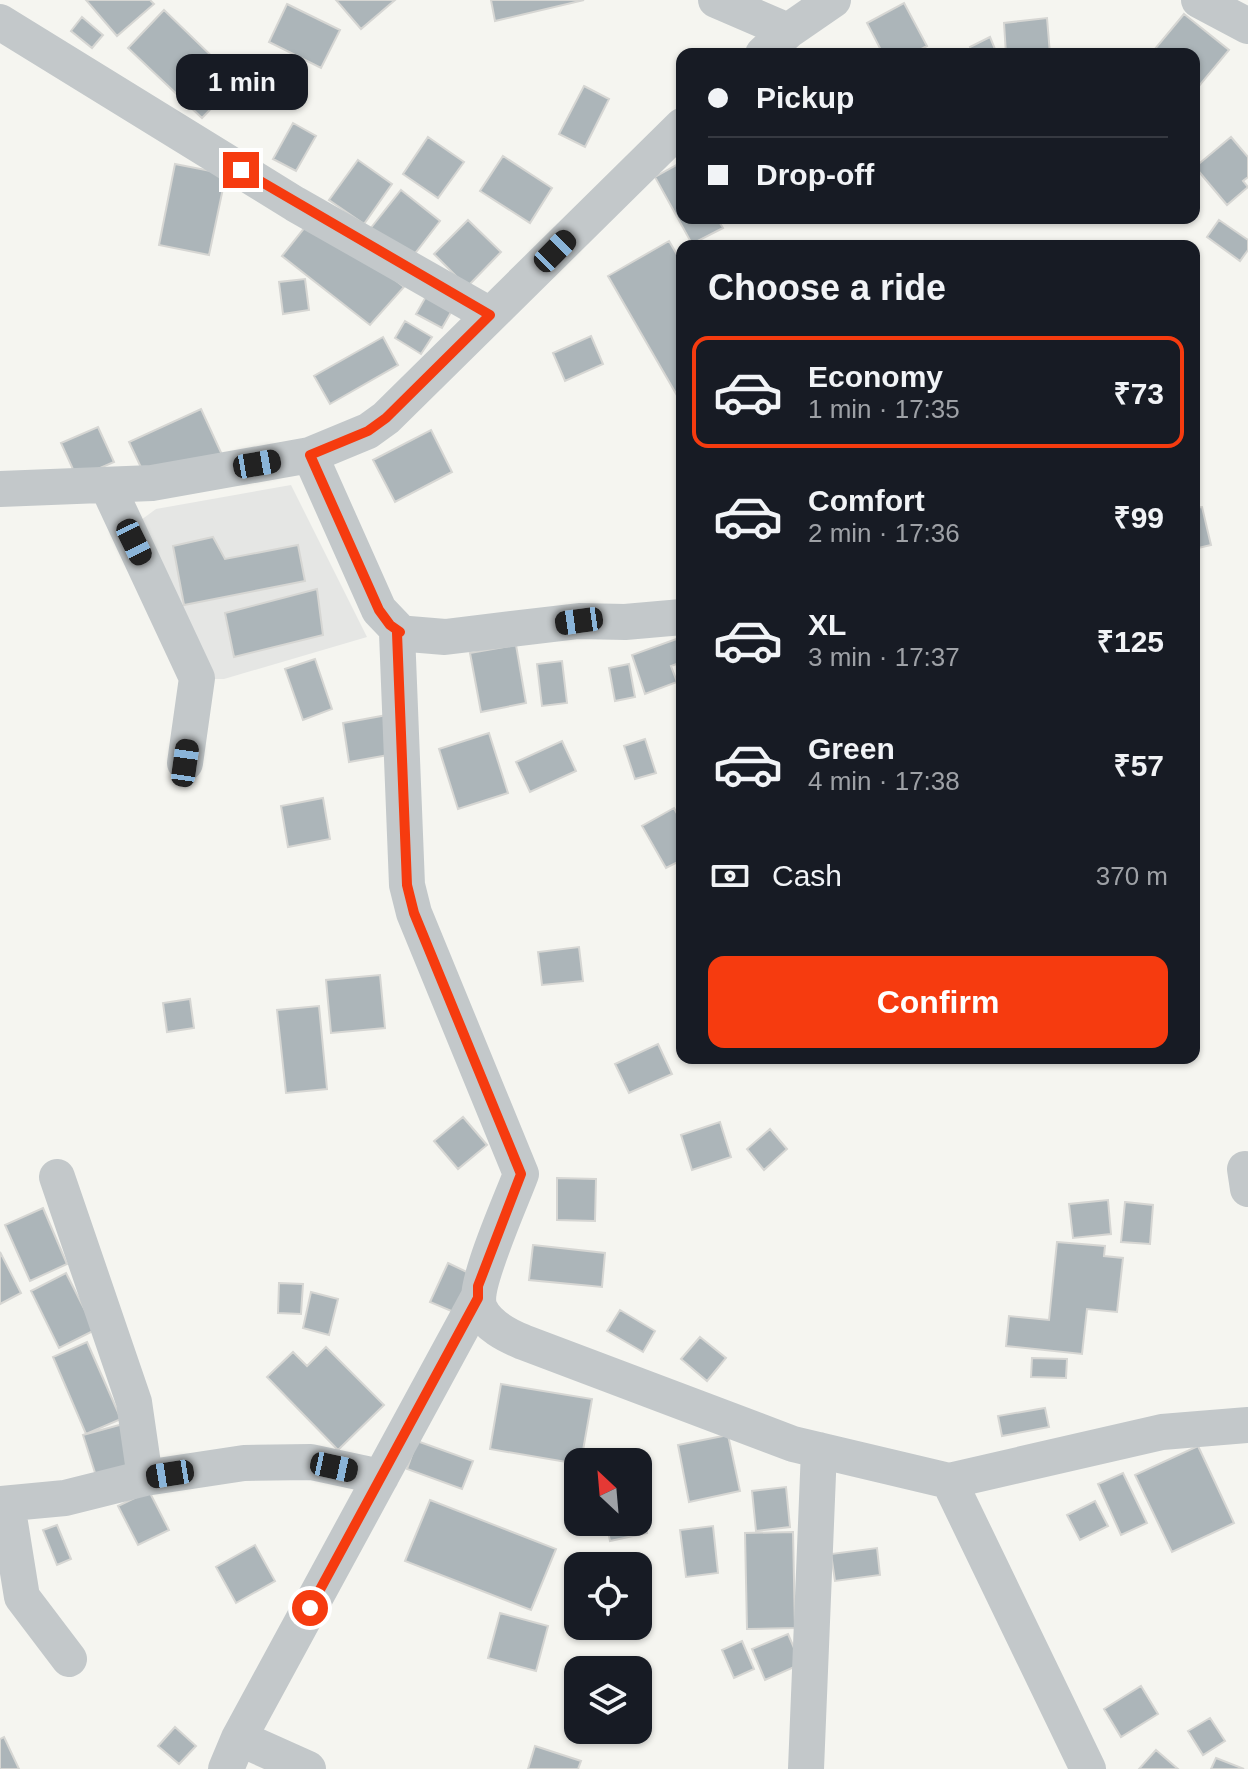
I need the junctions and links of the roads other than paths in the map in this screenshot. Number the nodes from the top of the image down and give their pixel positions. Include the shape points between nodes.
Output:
1 (17, 0) edge
2 (716, 0) edge
3 (833, 0) edge
4 (1199, 0) edge
5 (0, 10) edge
6 (0, 22) edge
7 (1248, 26) edge
8 (776, 42) edge
9 (676, 132) edge
10 (490, 315) junction
11 (310, 455) junction
12 (107, 485) junction
13 (0, 489) edge
14 (676, 618) edge
15 (397, 633) junction
16 (185, 763) dead end
17 (57, 1177) dead end
18 (478, 1298) junction
19 (1248, 1425) edge
20 (819, 1450) junction
21 (381, 1477) junction
22 (145, 1478) junction
23 (949, 1481) junction
24 (3, 1504) edge
25 (69, 1659) dead end
26 (232, 1754) edge
27 (308, 1769) edge
28 (806, 1769) edge
29 (1088, 1769) edge

1 - 5 street
2 - 8 street
3 - 8 street
4 - 7 street
6 - 10 street via 295,204
9 - 10 street
10 - 11 street via 386,418
11 - 12 street via 152,483
11 - 15 street via 379,610
12 - 13 street
12 - 16 street via 197,678
14 - 15 street via 579,621 445,637
15 - 18 street via 407,885 521,1174
17 - 22 street via 134,1402
18 - 20 street via 503,1334
18 - 21 street
19 - 23 street via 1162,1432
20 - 23 street
20 - 28 street
21 - 22 street via 298,1462 244,1463
21 - 26 street
22 - 24 street via 65,1498
23 - 29 street
24 - 25 street via 22,1597
26 - 27 street

